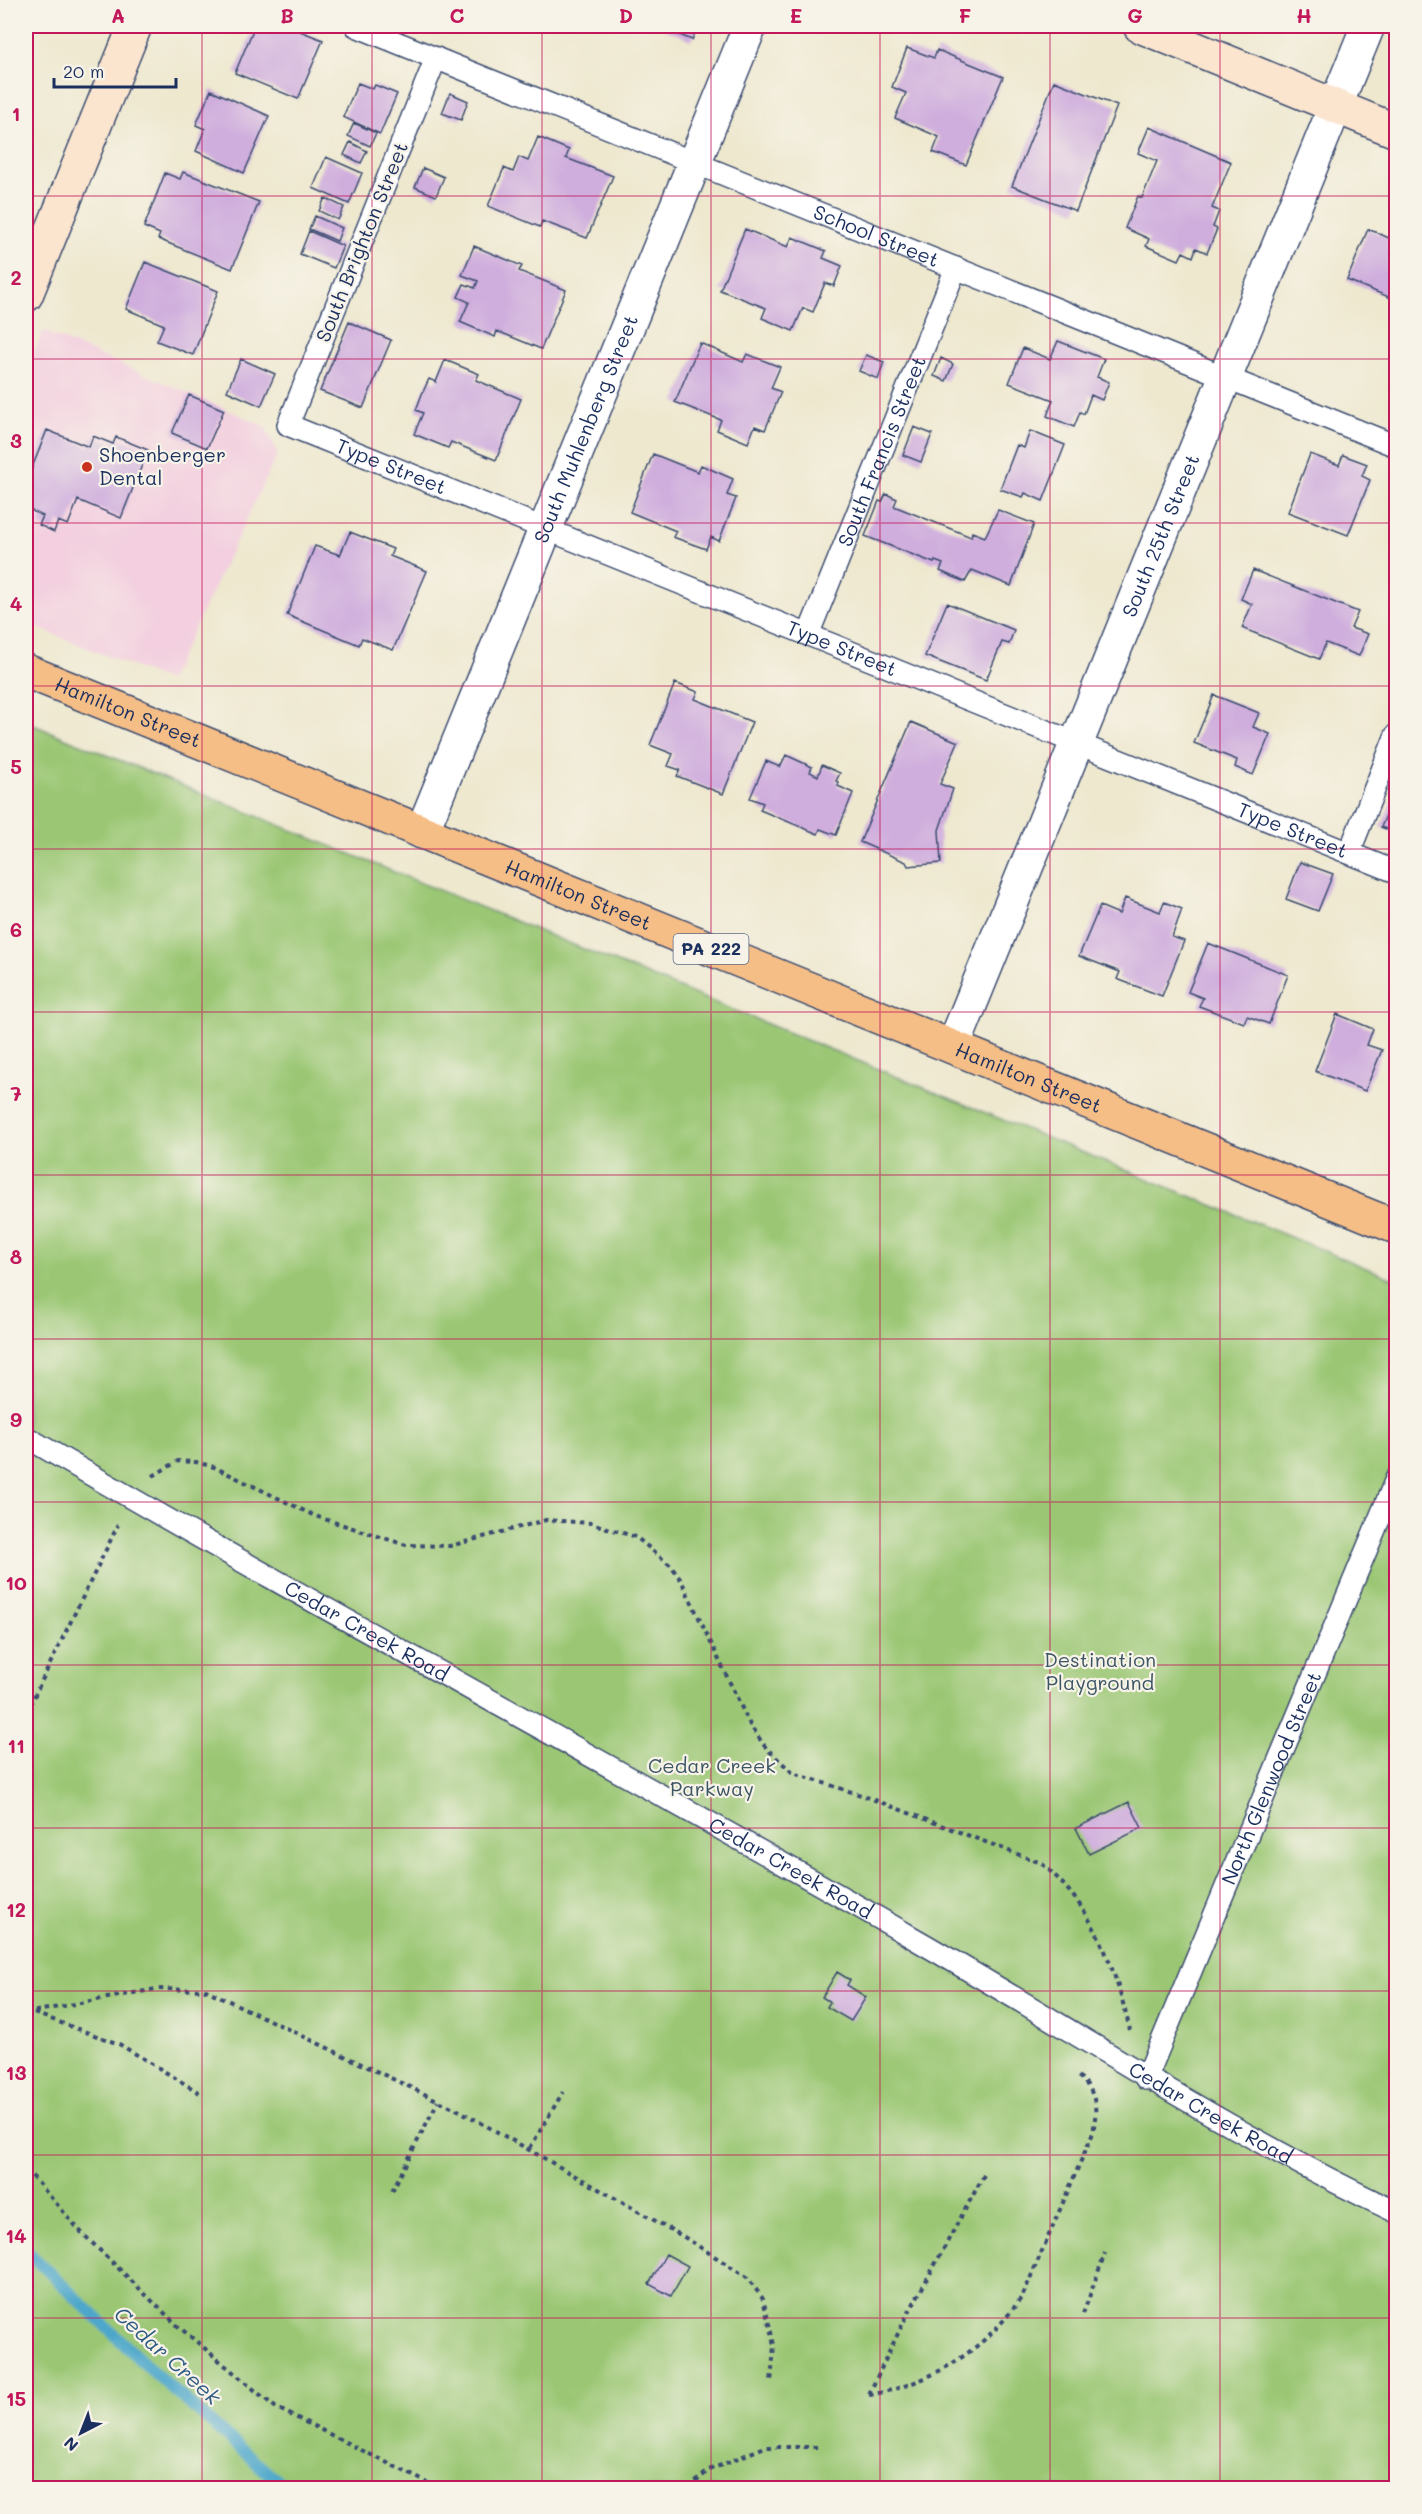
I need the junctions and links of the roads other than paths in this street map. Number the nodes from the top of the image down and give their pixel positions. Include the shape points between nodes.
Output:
1 (135, 26) edge
2 (356, 26) edge
3 (750, 26) edge
4 (1140, 26) edge
5 (1368, 26) edge
6 (436, 58) junction
7 (1335, 106) junction
8 (1396, 131) edge
9 (694, 162) junction
10 (956, 268) junction
11 (26, 295) edge
12 (1225, 377) junction
13 (288, 425) joint
14 (1396, 446) edge
15 (545, 529) junction
16 (808, 635) junction
17 (26, 671) edge
18 (1396, 735) edge
19 (1077, 744) junction
20 (422, 832) junction
21 (1349, 853) junction
22 (1396, 872) edge
23 (953, 1047) junction
24 (1396, 1227) edge
25 (26, 1437) edge
26 (1396, 1479) edge
27 (1146, 2079) junction
28 (1396, 2212) edge

1 - 11 main road
2 - 6 lane, School Street
3 - 9 street, South Muhlenberg Street
4 - 7 main road
5 - 7 street, South 25th Street
6 - 9 lane, School Street
6 - 13 lane, South Brighton Street
7 - 8 main road
7 - 12 street, South 25th Street
9 - 10 lane, School Street
9 - 15 street, South Muhlenberg Street
10 - 12 lane, School Street
10 - 16 lane, South Francis Street
12 - 14 lane, School Street
12 - 19 street, South 25th Street
13 - 15 lane, Type Street
15 - 16 lane, Type Street
15 - 20 street, South Muhlenberg Street
16 - 19 lane, Type Street
17 - 20 main road, Hamilton Street / PA 222
18 - 21 lane
19 - 21 lane, Type Street
19 - 23 street, South 25th Street
20 - 23 main road, Hamilton Street / PA 222
21 - 22 lane, Type Street
23 - 24 main road, Hamilton Street / PA 222
25 - 27 lane, Cedar Creek Road via 904,1933
26 - 27 lane, North Glenwood Street
27 - 28 lane, Cedar Creek Road

